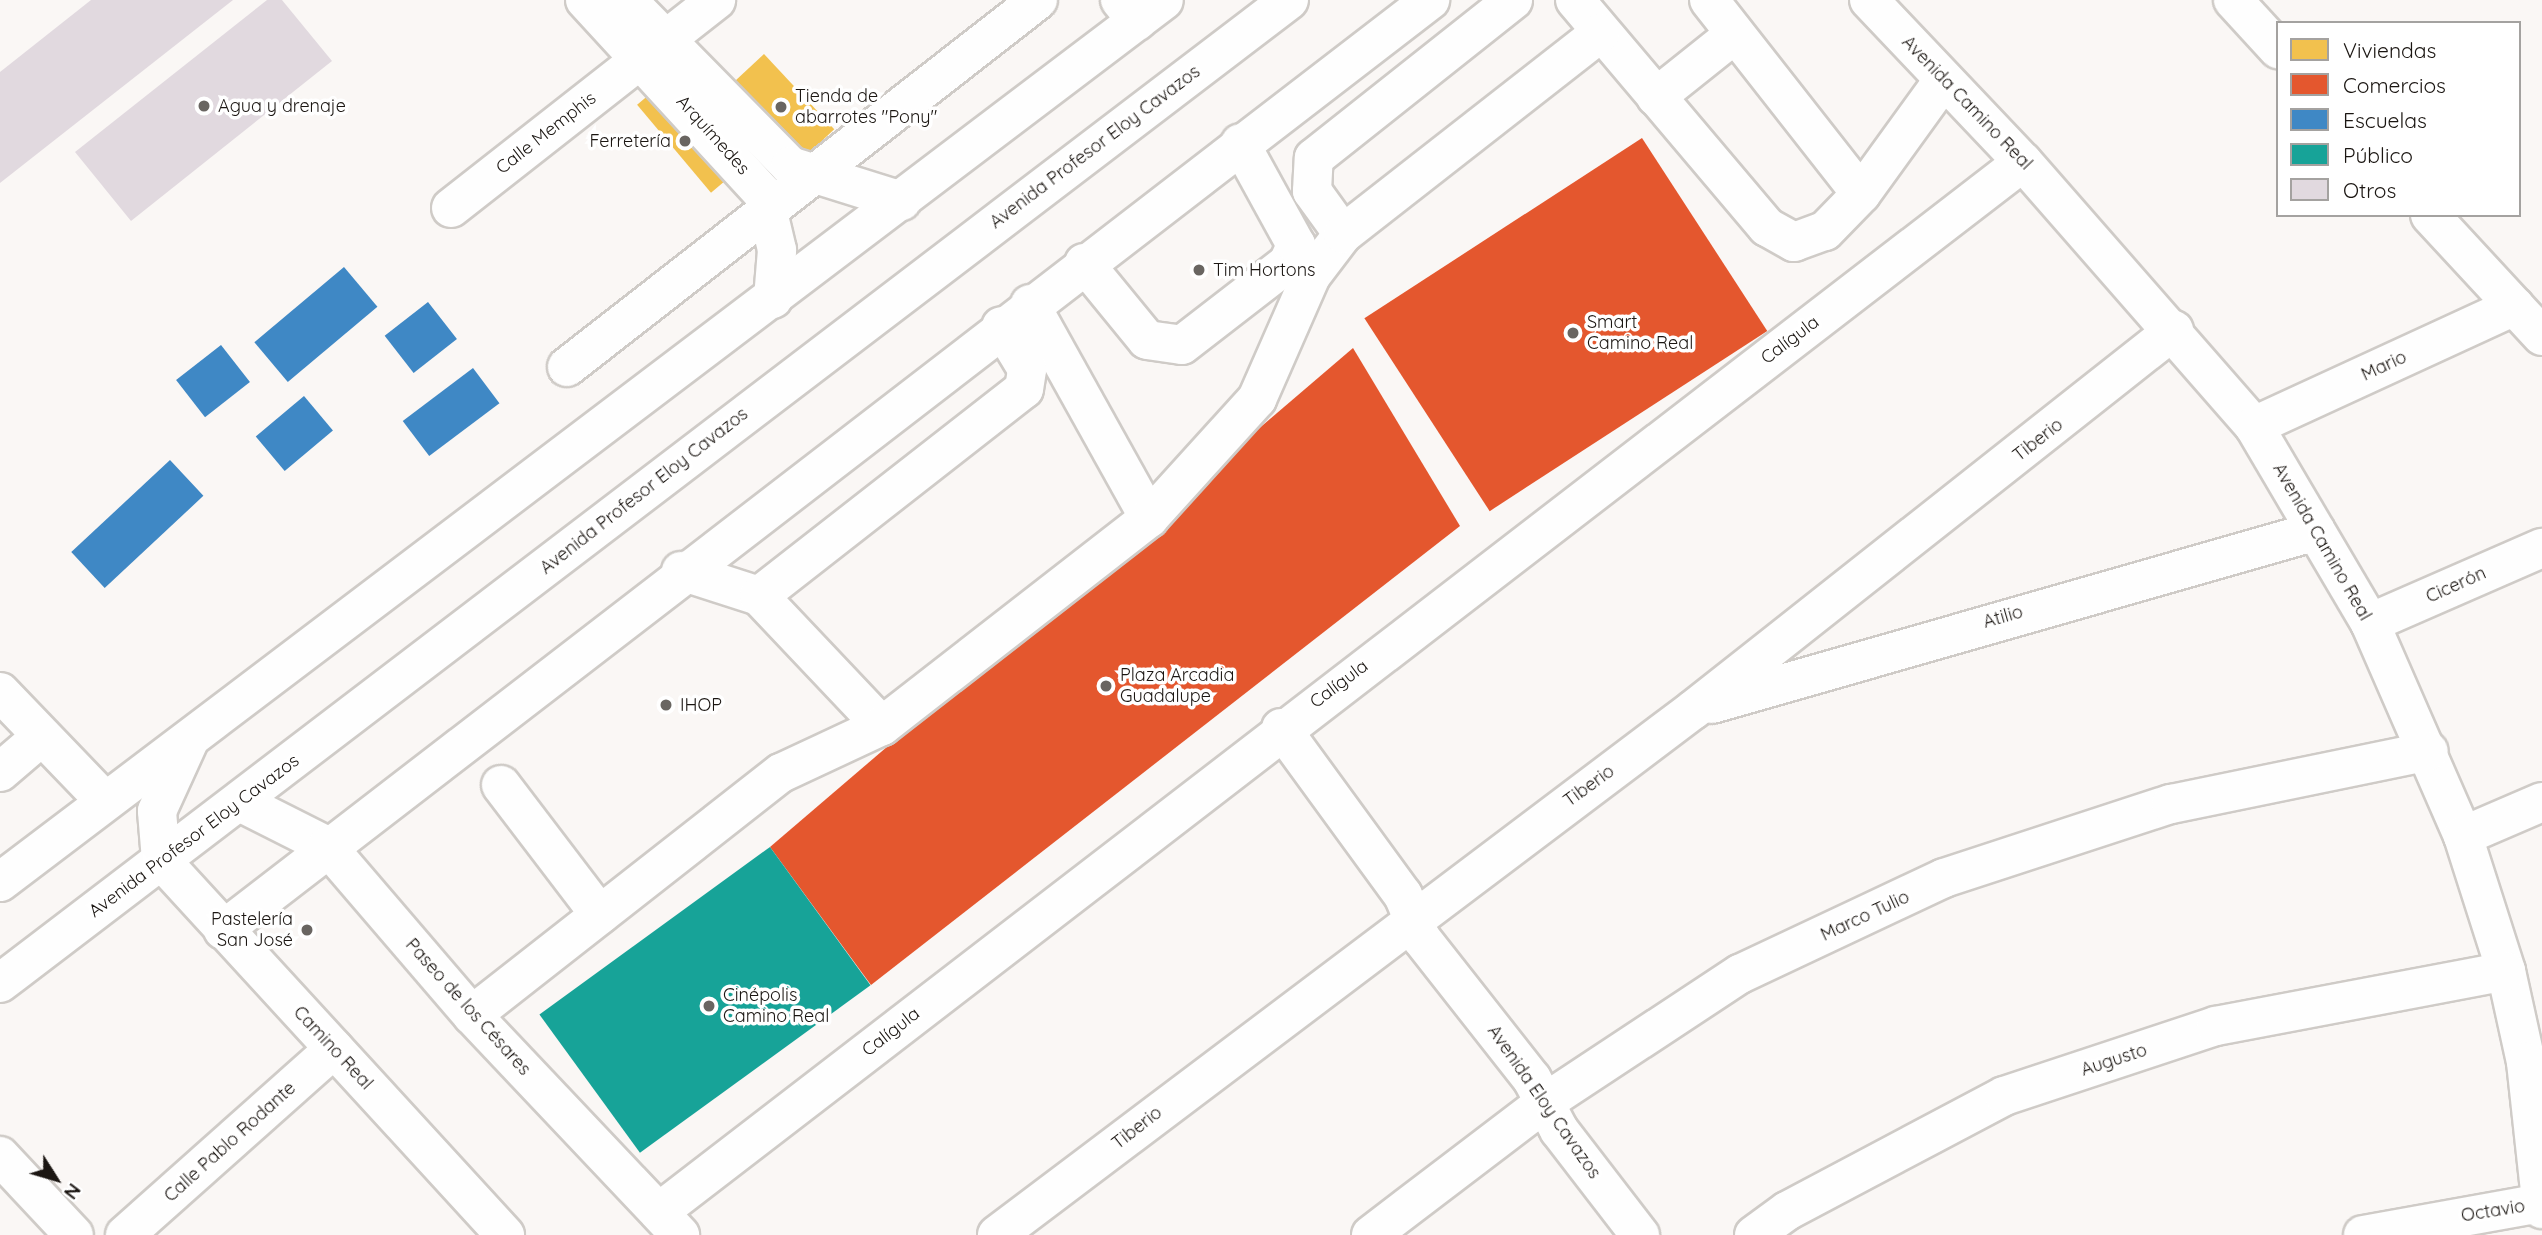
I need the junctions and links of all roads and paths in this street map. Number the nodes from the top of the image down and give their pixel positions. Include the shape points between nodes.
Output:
1 (585, 0) edge
2 (627, 0) edge
3 (716, 0) edge
4 (1038, 0) edge
5 (1289, 0) edge
6 (1430, 0) edge
7 (1513, 0) edge
8 (1575, 0) edge
9 (1709, 0) edge
10 (1869, 0) edge
11 (2233, 0) edge
12 (1141, 7) edge
13 (1600, 33) junction
14 (1735, 34) junction
15 (2276, 47) edge
16 (653, 49) junction
17 (1942, 82) junction
18 (1656, 97) junction
19 (1240, 143) junction
20 (2023, 162) junction
21 (810, 175) junction
22 (1861, 194) junction
23 (902, 201) junction
24 (451, 208) dead end
25 (771, 208) junction
26 (2432, 217) edge
27 (1343, 234) junction
28 (1084, 263) junction
29 (773, 299) junction
30 (2515, 306) junction
31 (1015, 315) junction
32 (2175, 330) junction
33 (2542, 336) edge
34 (567, 367) dead end
35 (2254, 426) junction
36 (1149, 518) junction
37 (2316, 531) junction
38 (2542, 548) edge
39 (681, 571) junction
40 (760, 597) junction
41 (2370, 623) junction
42 (0, 692) edge
43 (1693, 710) junction
44 (882, 726) junction
45 (1281, 728) junction
46 (192, 735) junction
47 (42, 736) junction
48 (2428, 751) junction
49 (0, 772) edge
50 (501, 785) dead end
51 (105, 801) junction
52 (240, 802) junction
53 (2542, 802) edge
54 (2463, 836) junction
55 (327, 846) junction
56 (161, 860) junction
57 (0, 882) edge
58 (600, 915) junction
59 (1412, 916) junction
60 (223, 930) junction
61 (2505, 971) junction
62 (0, 983) edge
63 (472, 1015) junction
64 (334, 1049) junction
65 (2534, 1058) edge
66 (1544, 1103) junction
67 (0, 1156) edge
68 (2541, 1203) edge
69 (2542, 1209) edge
70 (670, 1224) edge
71 (494, 1231) edge
72 (74, 1235) edge
73 (125, 1235) edge
74 (998, 1235) edge
75 (1371, 1235) edge
76 (1640, 1235) edge
77 (1754, 1235) edge
78 (2363, 1235) edge

1 - 16 street, Arquímedes
2 - 16 street, Arquímedes
3 - 16 street, Calle Memphis
4 - 21 street
5 - 52 street, Avenida Profesor Eloy Cavazos
6 - 19 street
7 - 27 street via 1314,158 1312,191
8 - 13 street
9 - 14 street
10 - 17 street, Avenida Camino Real
11 - 15 street
12 - 23 street
13 - 18 street
13 - 27 street
14 - 18 street
14 - 22 street
16 - 21 street, Arquímedes via 773,153
16 - 24 street, Calle Memphis
16 - 25 street, Arquímedes
17 - 20 street, Avenida Camino Real
17 - 22 street
18 - 22 street via 1779,237 1810,240
19 - 28 street
19 - 28 street via 1296,245 1288,263 1182,345 1147,340
20 - 32 street, Avenida Camino Real
20 - 45 street, Calígula
21 - 23 street, Arquímedes
21 - 25 street
23 - 29 street
25 - 29 street, Arquímedes via 777,250
25 - 34 street
26 - 30 street
27 - 36 street via 1311,276 1257,399
28 - 31 street
29 - 46 street
30 - 33 street
30 - 35 street, Mario
31 - 36 street
31 - 39 street
31 - 40 street via 1027,369 1024,389
32 - 35 street, Avenida Camino Real
32 - 43 street, Tiberio
35 - 37 street, Avenida Camino Real
36 - 44 street
37 - 41 street, Avenida Camino Real
37 - 43 street, Atilio
38 - 41 street, Cicerón
39 - 40 street
39 - 55 street
40 - 44 street
41 - 48 street, Avenida Camino Real
42 - 47 street
43 - 59 street, Tiberio
44 - 58 street via 781,773
45 - 59 street, Avenida Eloy Cavazos via 1403,895
45 - 70 street, Calígula
46 - 51 street
46 - 56 street via 157,811
47 - 49 street
47 - 51 street
48 - 54 street, Avenida Camino Real
48 - 66 street, Marco Tulio via 2171,804 1944,878 1740,974
50 - 58 street
51 - 57 street
52 - 55 street, Paseo de los Césares
52 - 56 street, Avenida Profesor Eloy Cavazos
53 - 54 street
54 - 61 street, Avenida Camino Real
55 - 60 street
55 - 63 street, Paseo de los Césares
56 - 60 street, Camino Real
56 - 62 street, Avenida Profesor Eloy Cavazos
58 - 63 street
59 - 66 street, Avenida Eloy Cavazos
59 - 74 street, Tiberio
60 - 64 street, Camino Real
61 - 65 street, Avenida Camino Real
61 - 77 street, Augusto via 2216,1026 2004,1096 1787,1210
63 - 70 street, Paseo de los Césares
64 - 71 street, Camino Real
64 - 73 street, Calle Pablo Rodante
65 - 68 street, Avenida Camino Real
66 - 75 street, Marco Tulio
66 - 76 street, Avenida Eloy Cavazos
67 - 72 street
68 - 69 street, Avenida Camino Real
68 - 78 street, Octavio

